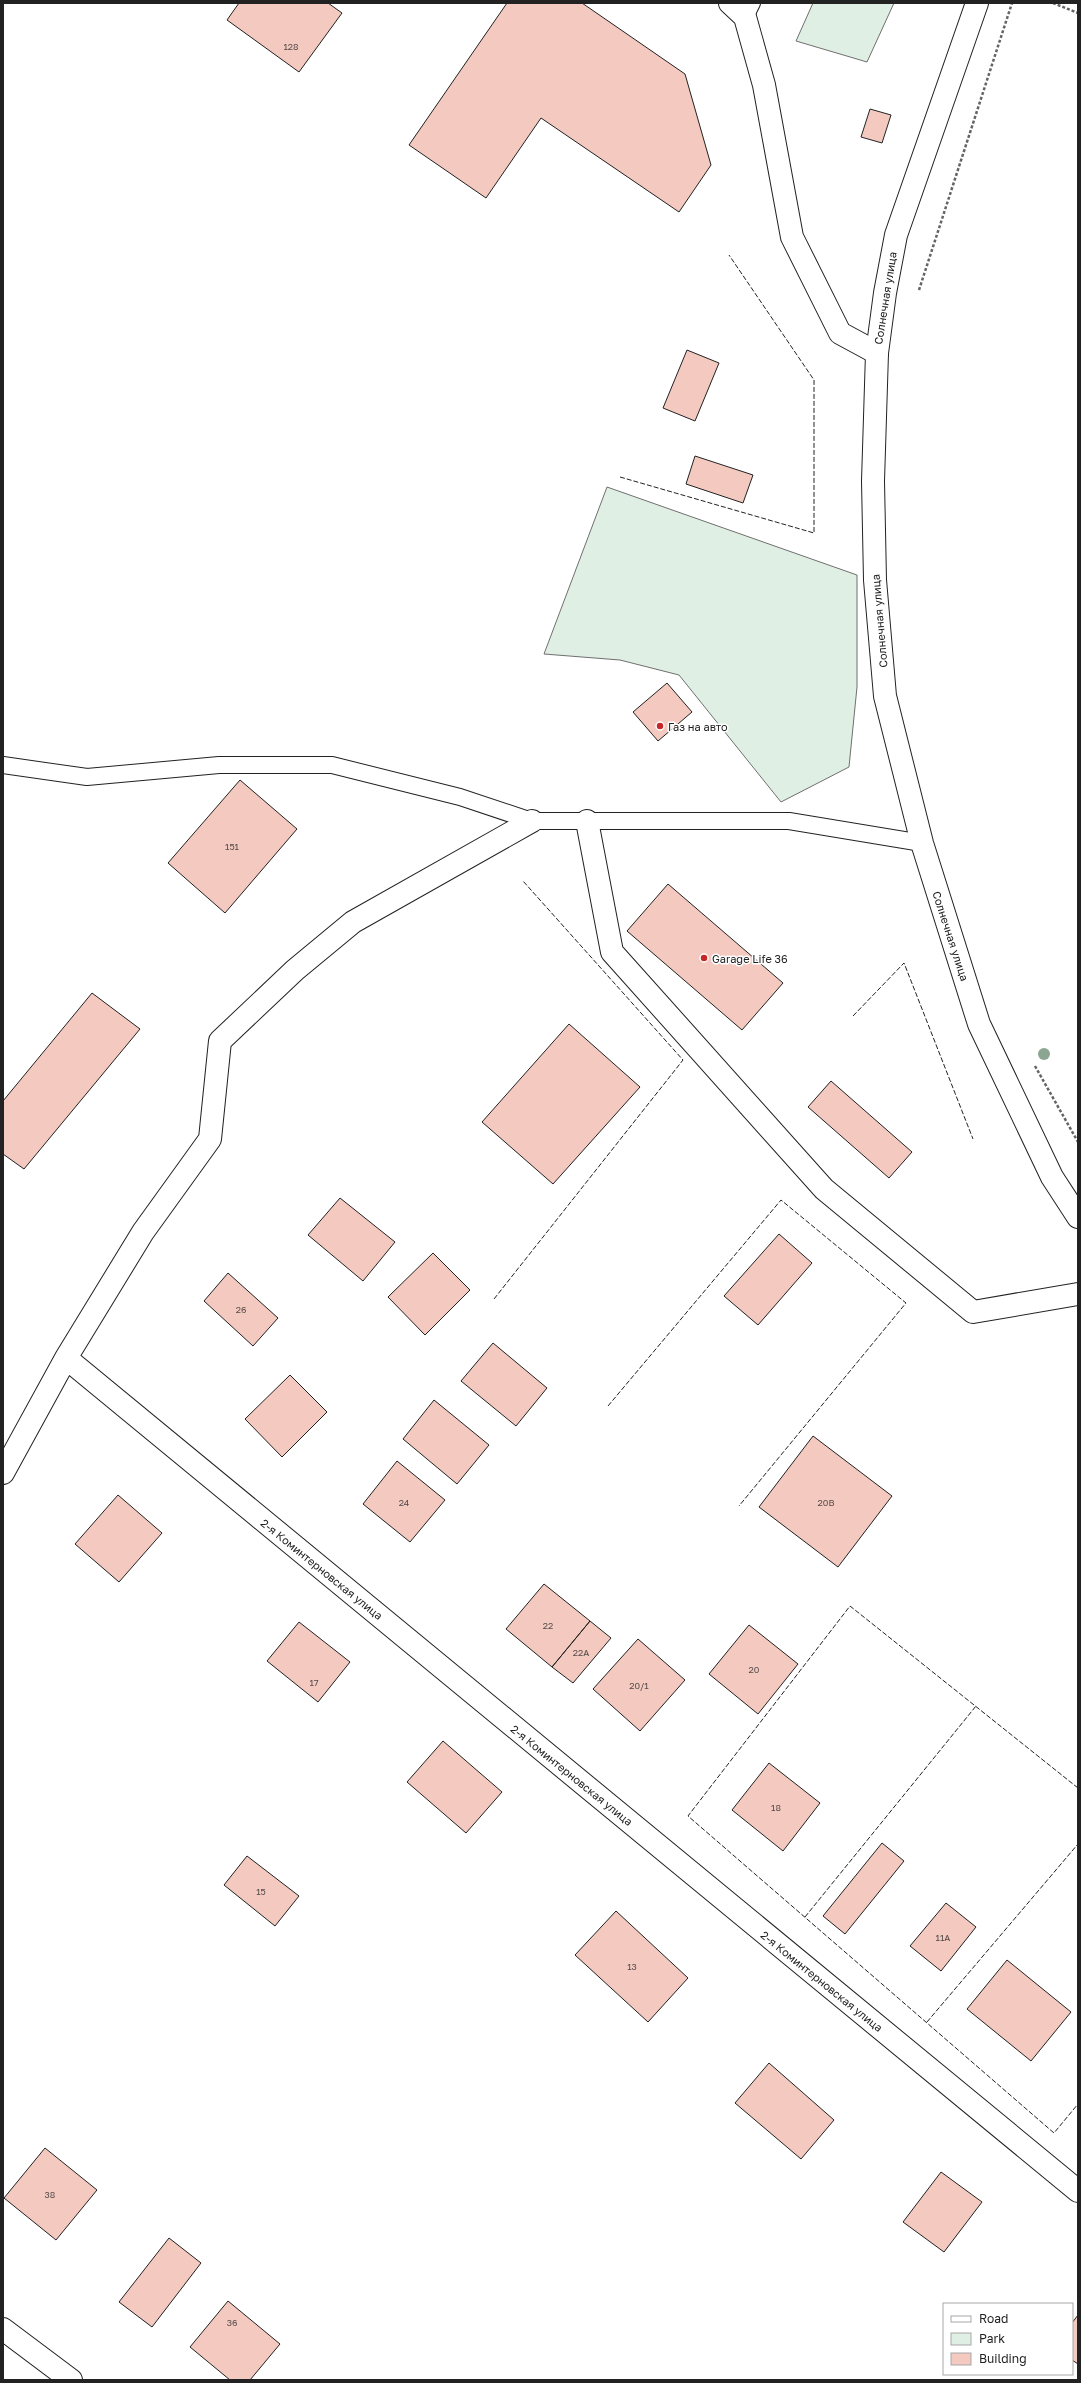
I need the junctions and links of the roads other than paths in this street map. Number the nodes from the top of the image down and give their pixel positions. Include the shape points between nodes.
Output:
1 (977, 3) edge
2 (742, 8) edge
3 (877, 353) junction
4 (3, 765) edge
5 (532, 821) junction
6 (587, 821) junction
7 (922, 843) junction
8 (1078, 1217) edge
9 (1078, 1294) edge
10 (66, 1358) junction
11 (3, 1473) edge
12 (1078, 2191) edge
13 (3, 2329) edge
14 (71, 2380) edge

1 - 3 street, Солнечная улица via 896,235
2 - 3 street via 764,85 792,237 840,334
3 - 7 street, Солнечная улица via 873,481 877,611 885,696
4 - 5 lane via 87,777 219,765 332,765 460,797
5 - 6 lane
5 - 10 street via 353,922 295,970 220,1041 210,1139 143,1232
6 - 7 lane via 789,821
6 - 9 street via 612,952 824,1189 972,1312
7 - 8 street, Солнечная улица via 979,1024 1052,1176
10 - 11 street
10 - 12 street, 2-я Коминтерновская улица
13 - 14 street

